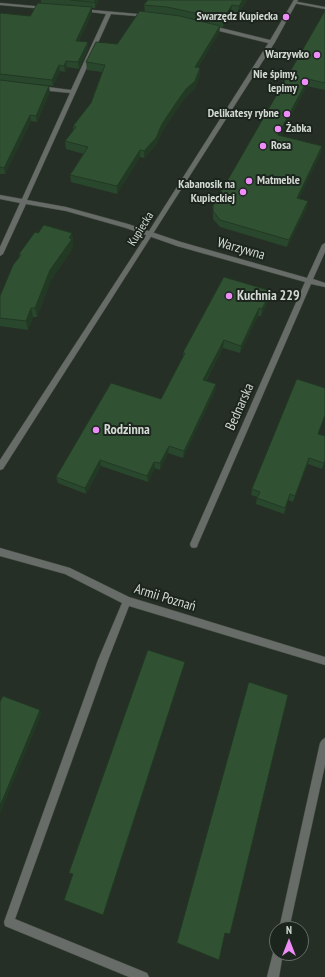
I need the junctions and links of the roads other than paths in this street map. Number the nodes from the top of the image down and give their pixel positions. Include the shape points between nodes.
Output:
1 (295, 1) edge
2 (0, 4) edge
3 (48, 8) edge
4 (325, 8) edge
5 (79, 10) edge
6 (109, 12) junction
7 (152, 16) edge
8 (205, 26) edge
9 (272, 42) junction
10 (36, 88) edge
11 (73, 92) junction
12 (0, 197) edge
13 (24, 201) junction
14 (151, 233) junction
15 (325, 245) edge
16 (0, 254) edge
17 (309, 281) junction
18 (325, 285) edge
19 (0, 467) edge
20 (194, 544) dead end
21 (0, 552) edge
22 (127, 601) junction
23 (325, 661) edge
24 (325, 743) edge
25 (286, 921) edge
26 (276, 961) edge
27 (143, 977) edge
28 (273, 977) edge

1 - 4 street
1 - 9 street, Kupiecka
2 - 3 street
5 - 6 street
6 - 7 street
6 - 11 street
8 - 9 street
9 - 14 street, Kupiecka
10 - 11 street
11 - 13 street
12 - 13 street, Warzywna
13 - 14 street, Warzywna via 66,209
13 - 16 street
14 - 17 street, Warzywna via 179,244
14 - 19 street, Kupiecka
15 - 17 street, Bednarska
17 - 18 street, Warzywna
17 - 20 street, Bednarska
21 - 22 street, Armii Poznań via 67,571
22 - 23 street, Armii Poznań
22 - 27 street via 9,922
24 - 25 street
26 - 28 street

